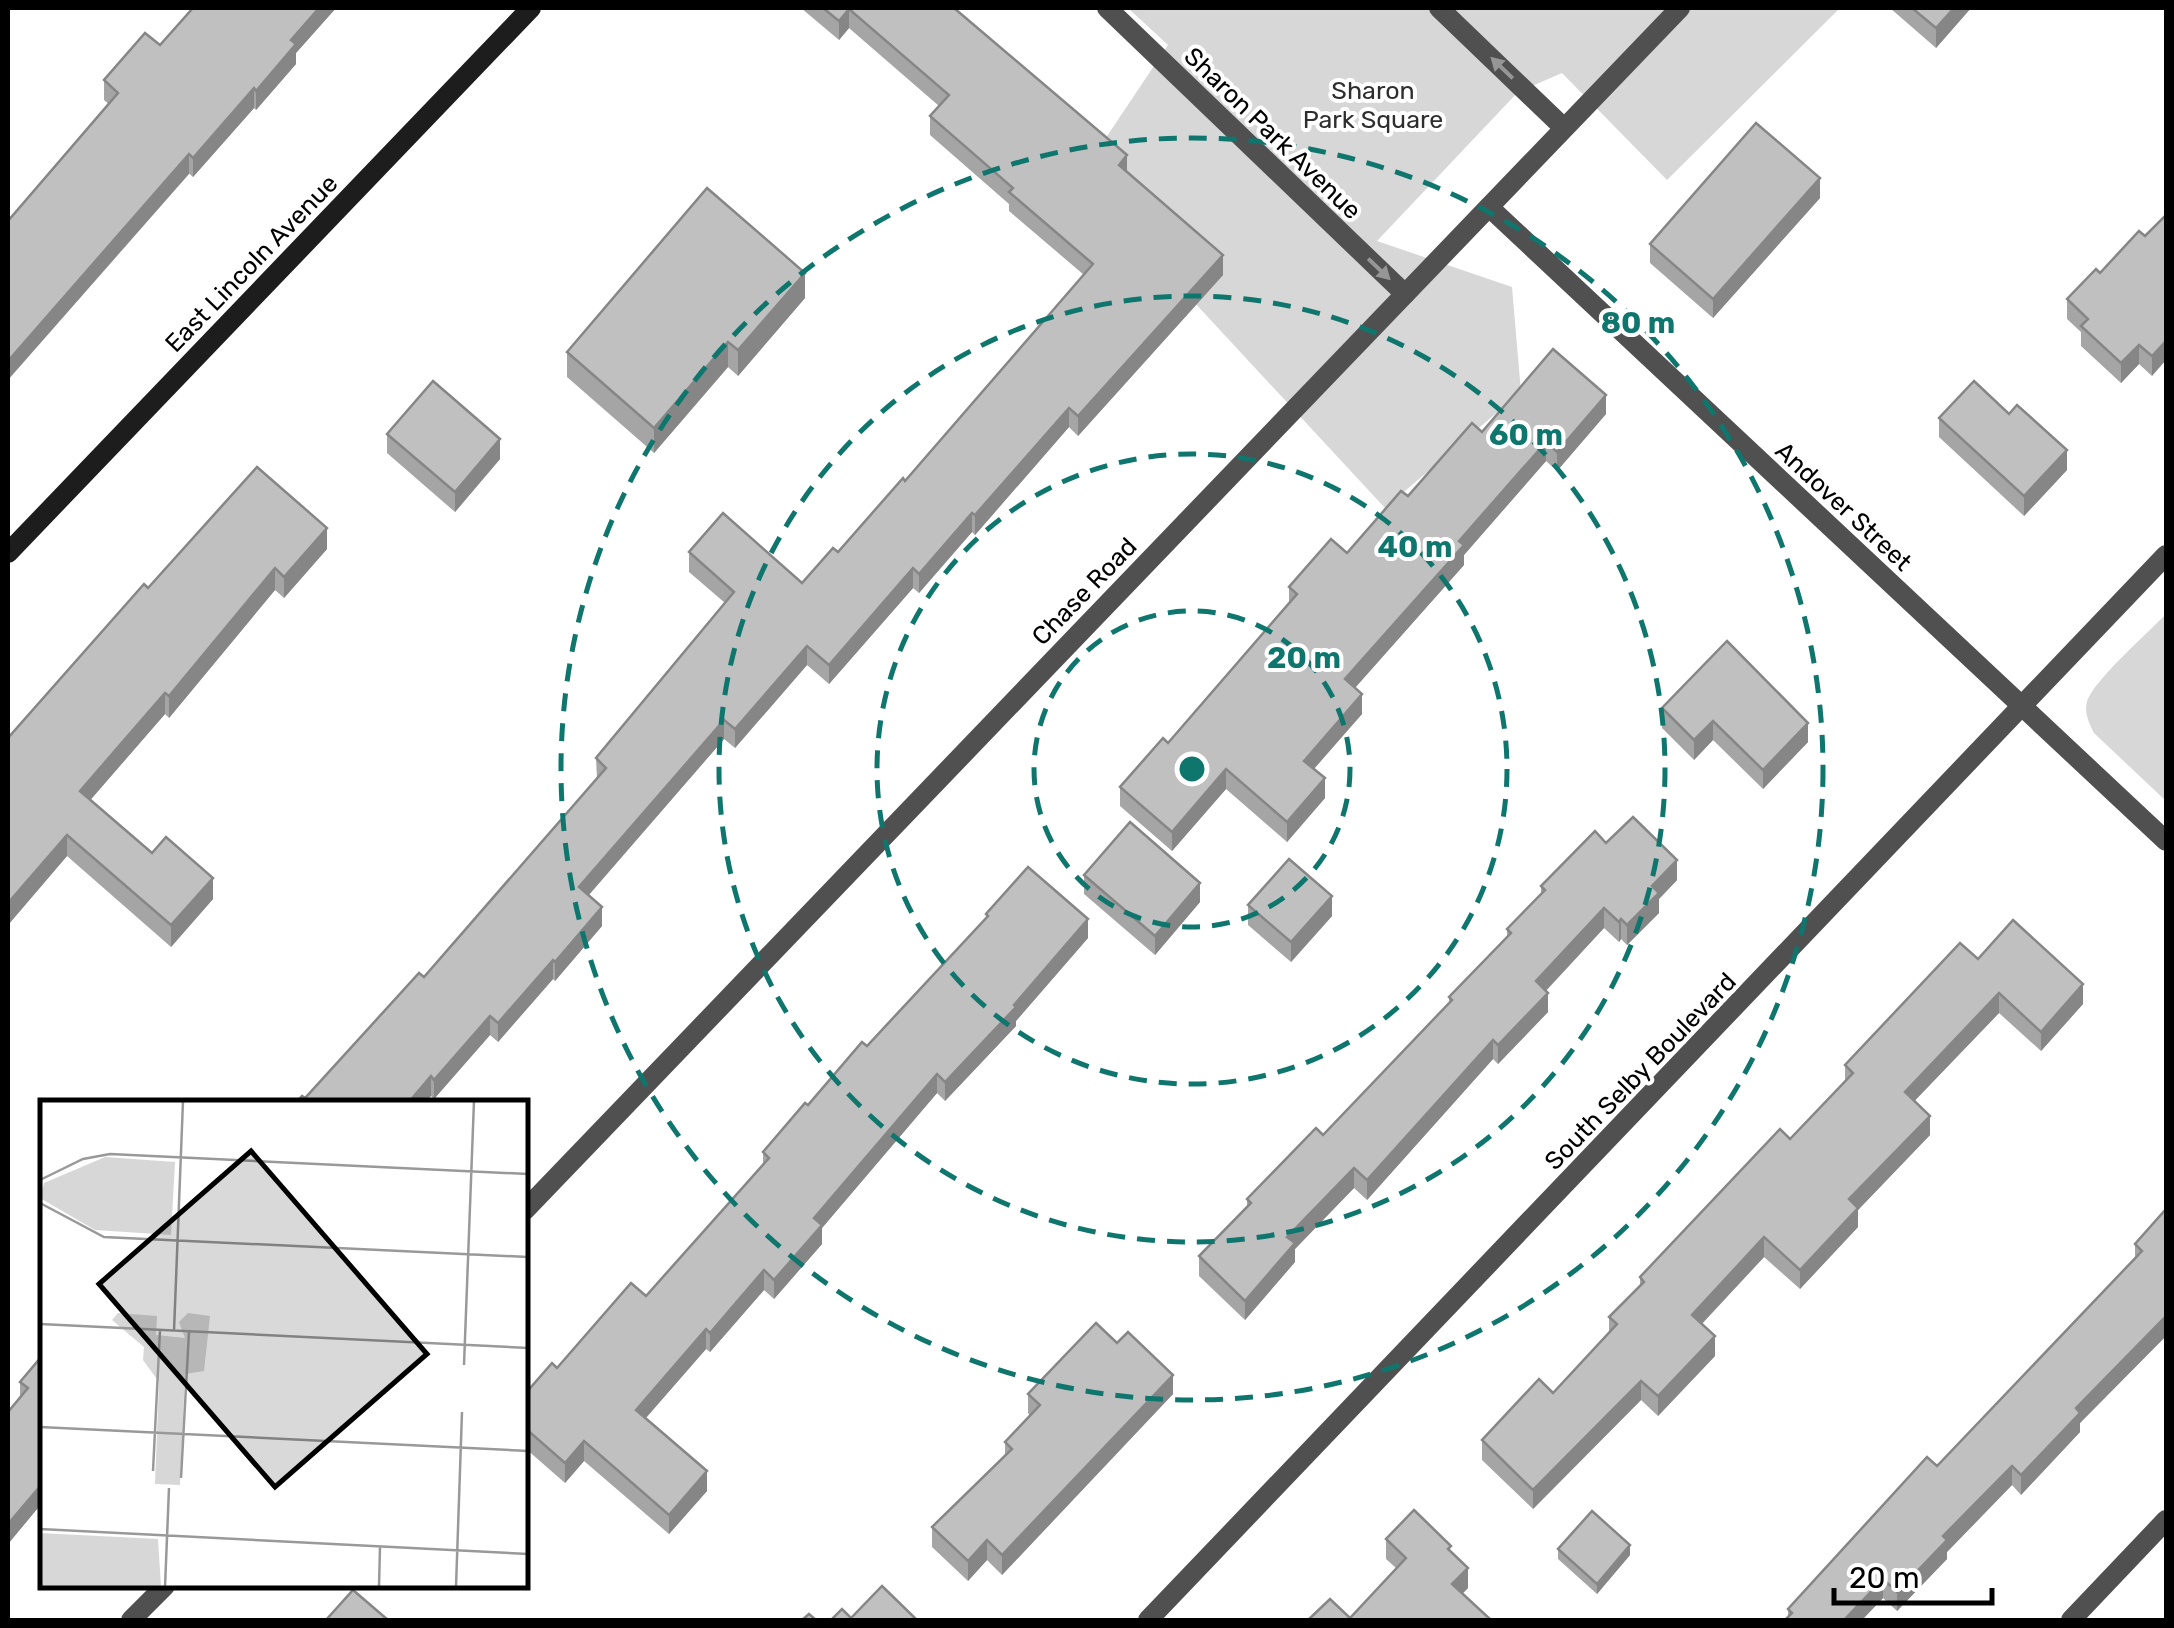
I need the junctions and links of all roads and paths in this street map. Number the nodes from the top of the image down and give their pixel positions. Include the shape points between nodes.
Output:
1 (531, 8) edge
2 (1107, 8) edge
3 (1440, 8) edge
4 (1680, 8) edge
5 (1564, 128) junction
6 (1488, 207) junction
7 (1405, 294) junction
8 (8, 553) edge
9 (2166, 555) edge
10 (2022, 706) junction
11 (2166, 841) edge
12 (528, 1207) edge
13 (2166, 1520) edge
14 (162, 1588) edge
15 (131, 1620) edge
16 (1148, 1620) edge
17 (2071, 1620) edge

1 - 8 main road, East Lincoln Avenue
2 -> 7 street, Sharon Park Avenue
5 -> 3 street
4 - 5 street, Chase Road
5 - 6 street, Chase Road
6 - 7 street, Chase Road
6 - 10 street, Andover Street
7 - 12 street, Chase Road
9 - 10 street, South Selby Boulevard
10 - 11 street, Andover Street
10 - 16 street, South Selby Boulevard
13 - 17 street
14 - 15 street

